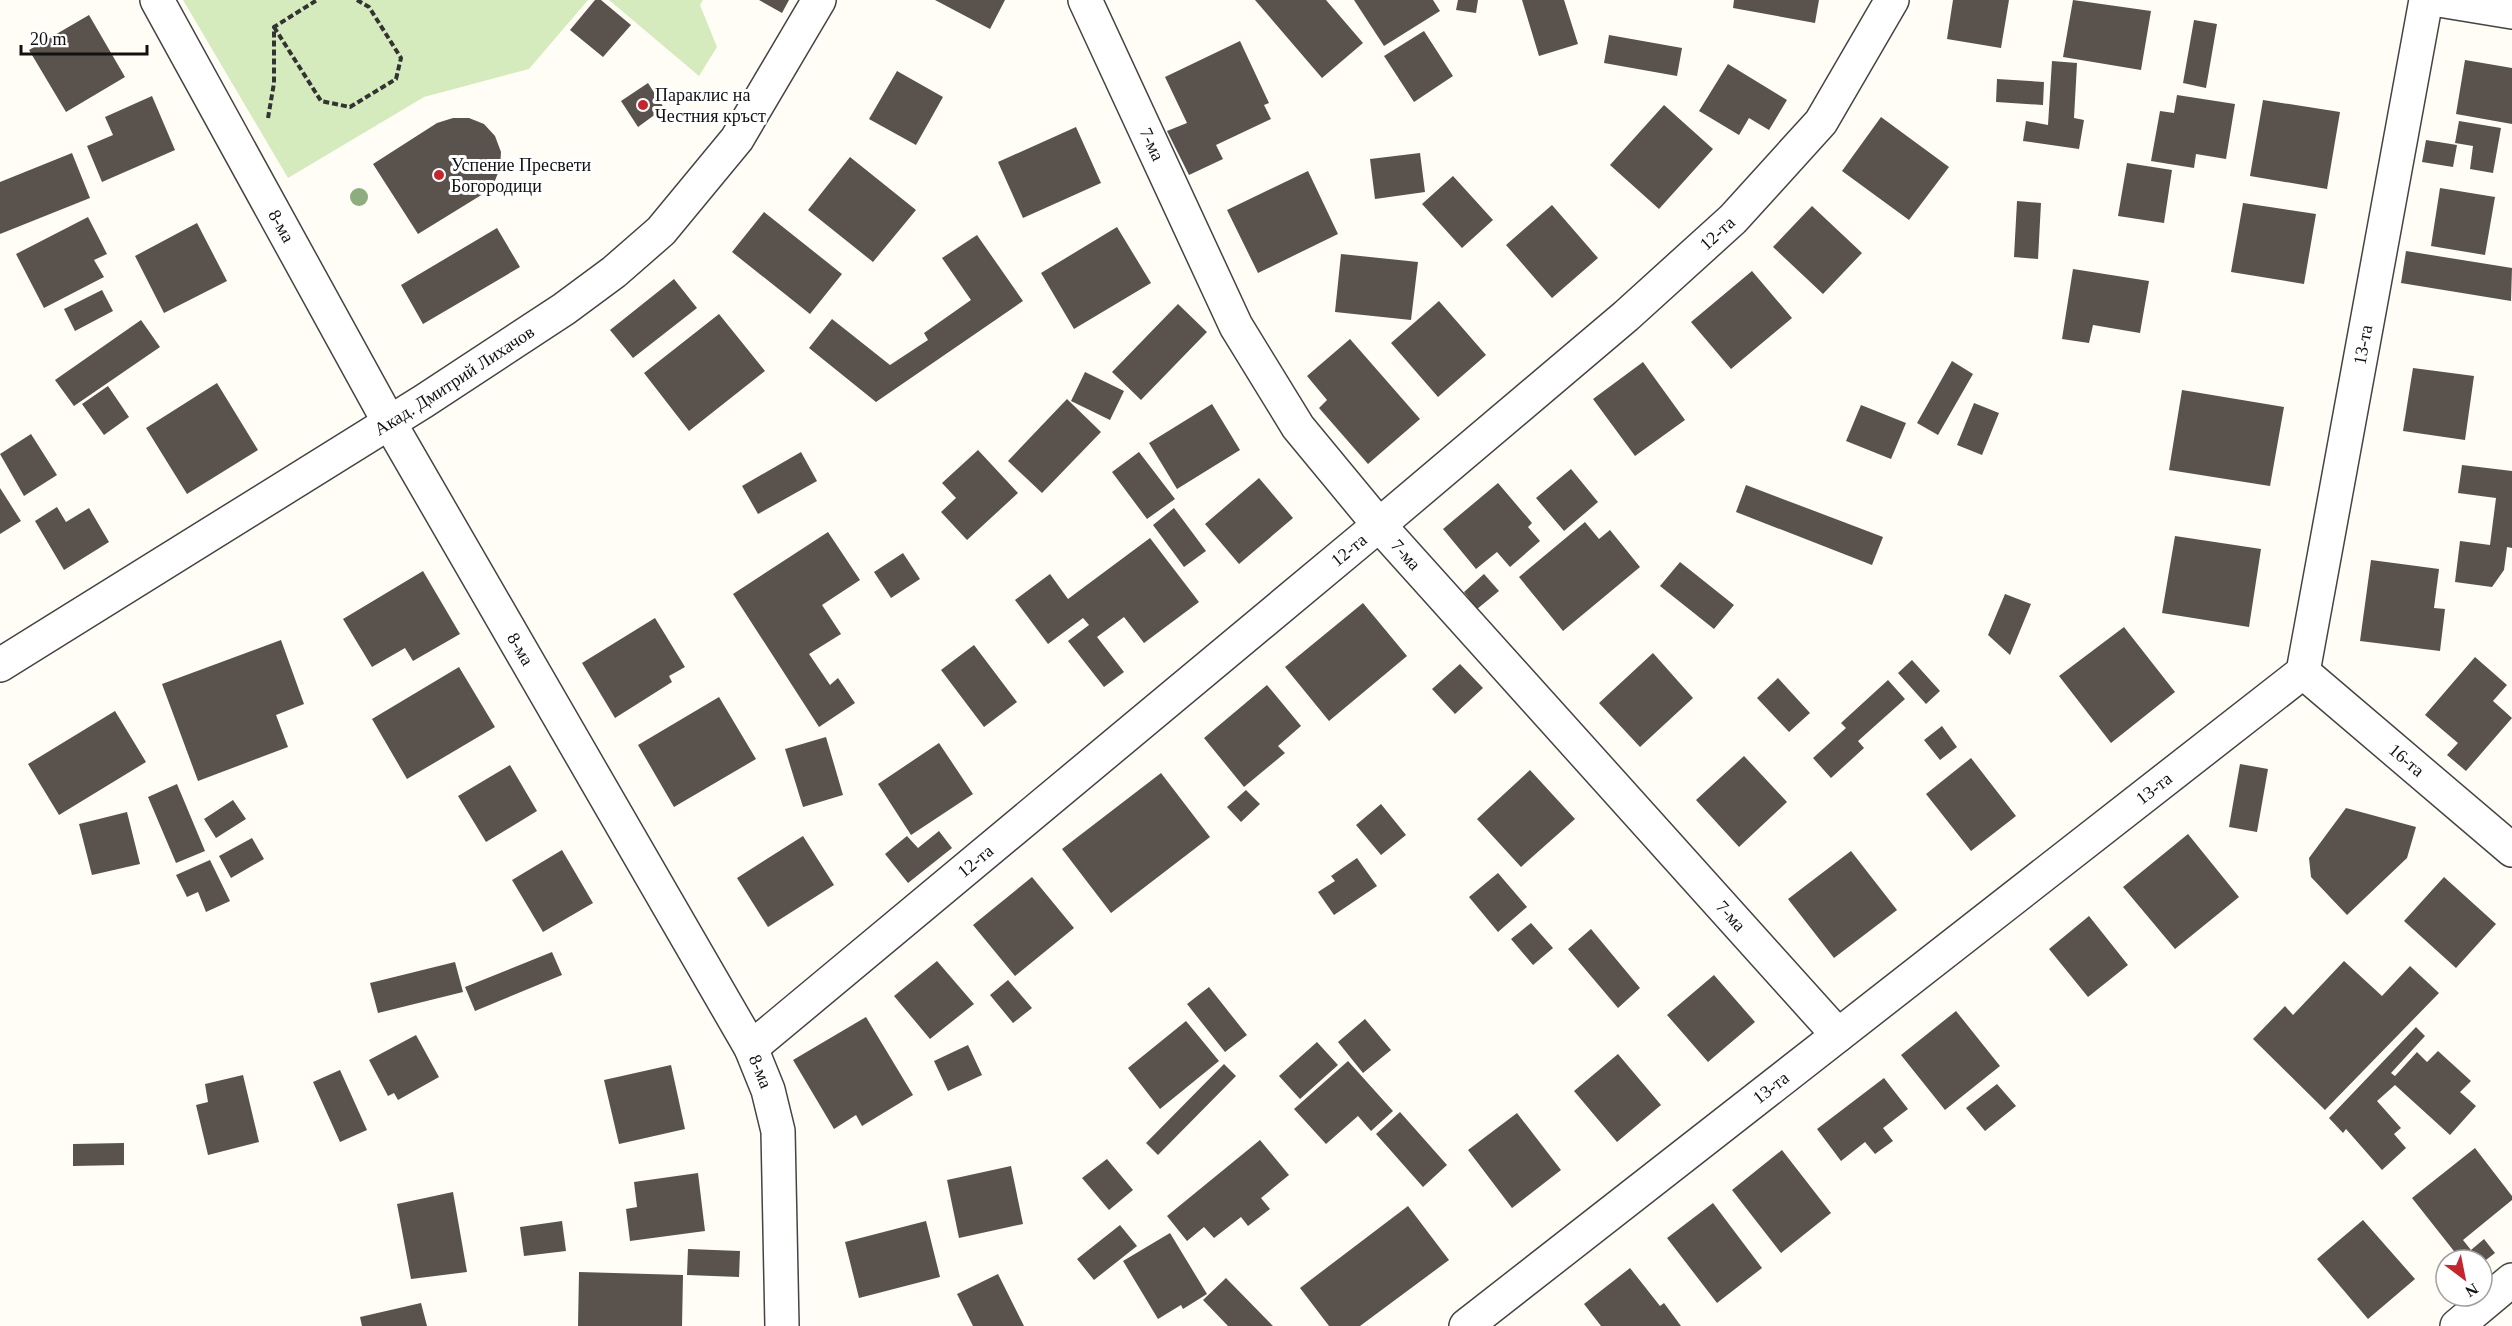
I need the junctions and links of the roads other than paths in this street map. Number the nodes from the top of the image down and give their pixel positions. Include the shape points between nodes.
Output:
1 (157, 0) edge
2 (819, 0) edge
3 (1085, 0) edge
4 (1892, 0) edge
5 (2426, 0) edge
6 (2439, 0) edge
7 (2512, 12) edge
8 (389, 422) junction
9 (1379, 525) junction
10 (0, 665) edge
11 (2302, 672) junction
12 (2512, 850) edge
13 (1838, 1035) junction
14 (752, 1048) junction
15 (2512, 1280) edge
16 (782, 1326) edge
17 (1466, 1326) edge
18 (2457, 1326) edge

1 - 8 street, 8-ма
2 - 8 street, Акад. Дмитрий Лихачов via 737,139 661,231 564,309
3 - 9 street, 7-ма via 1236,326 1298,427
4 - 9 street, 12-та via 1821,122 1733,219 1626,316
5 - 11 street, 13-та
6 - 7 street
8 - 10 street, Акад. Дмитрий Лихачов
8 - 14 street, 8-ма
9 - 13 street, 7-ма
9 - 14 street, 12-та
11 - 12 street, 16-та
11 - 13 street, 13-та
13 - 17 street, 13-та
14 - 16 street, 8-ма via 778,1131
15 - 18 street

